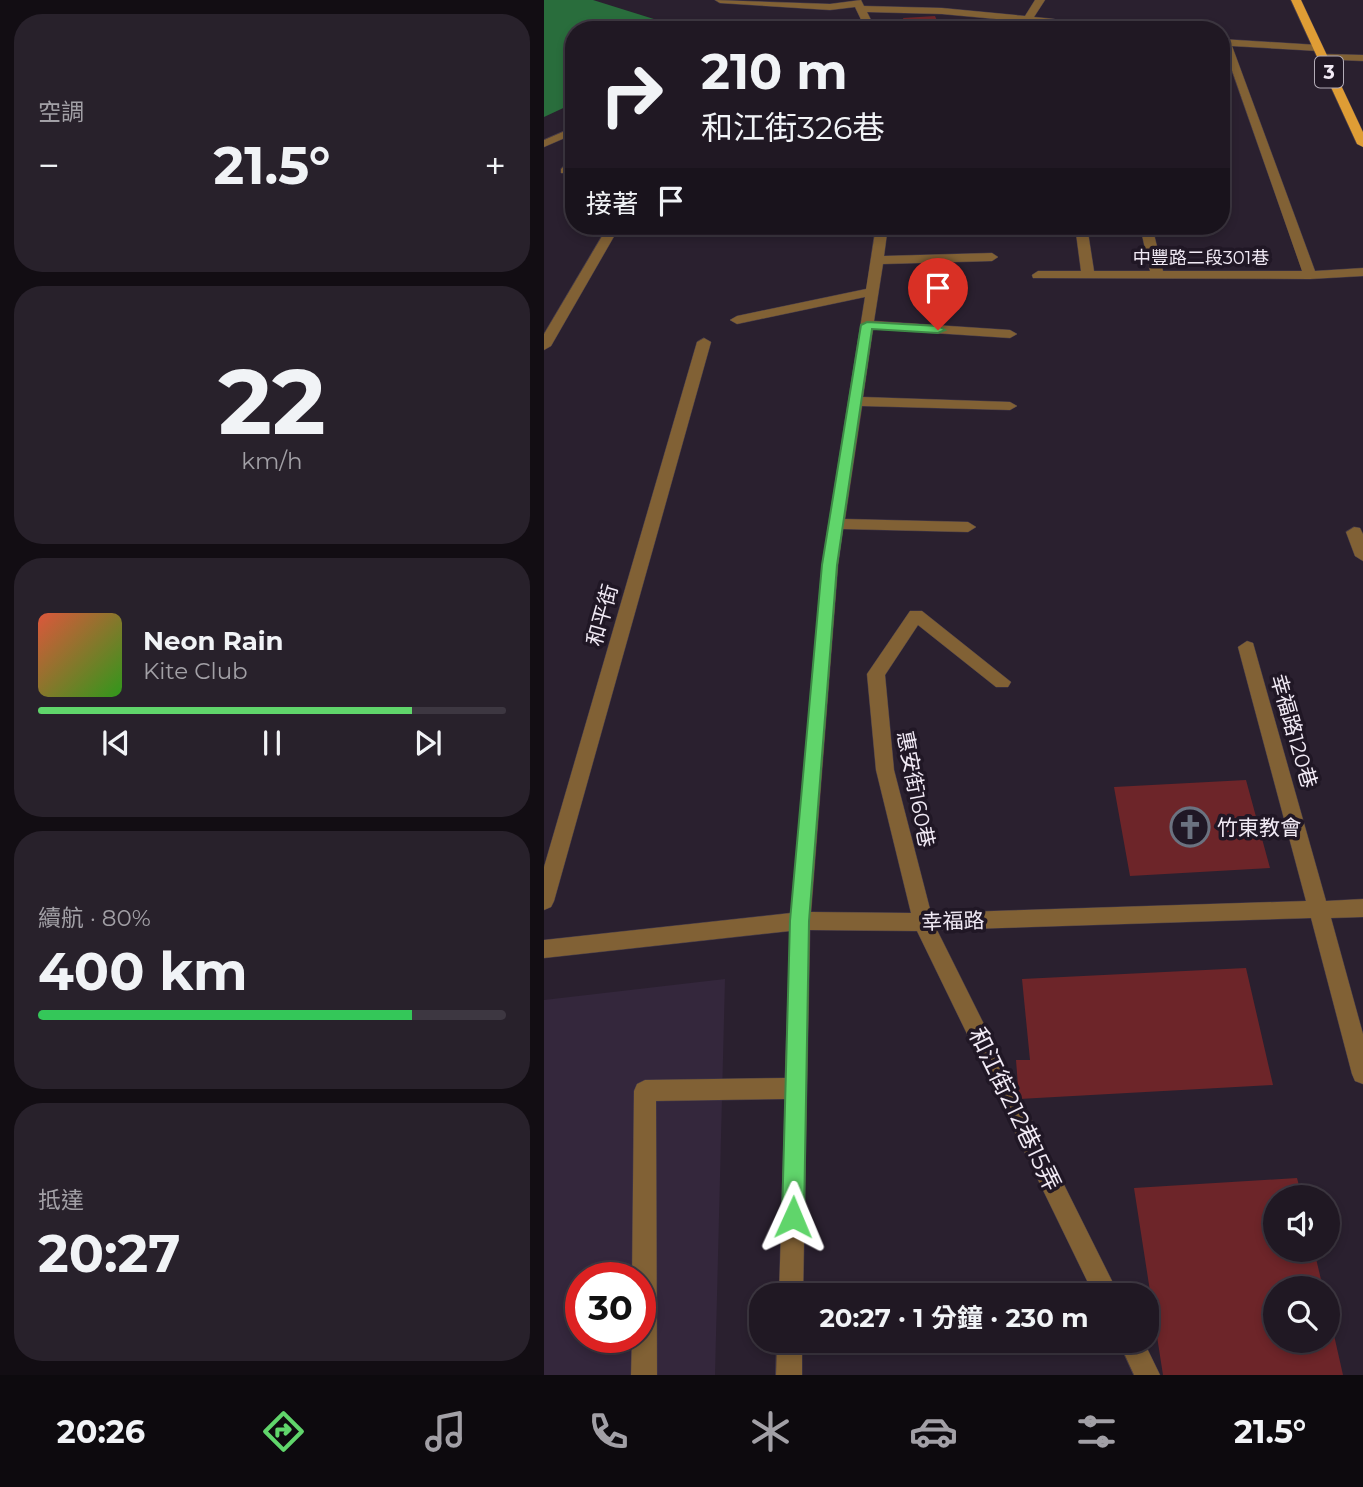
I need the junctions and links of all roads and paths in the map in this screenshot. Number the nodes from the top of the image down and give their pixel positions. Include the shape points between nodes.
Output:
1 (720, 0) edge
2 (1040, 0) edge
3 (1296, 0) edge
4 (860, 4) edge
5 (1028, 19) junction
6 (867, 21) edge
7 (1051, 21) edge
8 (1230, 43) edge
9 (1320, 52) junction
10 (1230, 58) edge
11 (1363, 58) edge
12 (565, 134) edge
13 (544, 144) edge
14 (1363, 144) edge
15 (609, 235) edge
16 (880, 235) edge
17 (1082, 235) edge
18 (1148, 235) edge
19 (992, 257) dead end
20 (876, 260) junction
21 (1363, 272) edge
22 (1038, 275) dead end
23 (1088, 275) junction
24 (1157, 275) junction
25 (1310, 275) junction
26 (872, 292) junction
27 (737, 320) dead end
28 (867, 325) junction
29 (1010, 334) dead end
30 (704, 342) dead end
31 (544, 346) edge
32 (855, 401) junction
33 (1010, 407) dead end
34 (836, 524) junction
35 (968, 527) dead end
36 (1354, 531) dead end
37 (1363, 556) edge
38 (1247, 647) dead end
39 (1002, 682) dead end
40 (544, 901) edge
41 (1320, 908) junction
42 (1363, 908) edge
43 (800, 921) junction
44 (923, 922) junction
45 (544, 949) edge
46 (1363, 1074) edge
47 (796, 1088) junction
48 (791, 1283) edge
49 (1101, 1283) edge
50 (790, 1353) edge
51 (1136, 1353) edge
52 (644, 1375) edge
53 (789, 1375) edge
54 (1147, 1375) edge

1 - 4 street via 830,7
2 - 5 street
3 - 9 main road, 3
4 - 5 street
4 - 6 street
5 - 7 street
8 - 9 street
9 - 11 street
9 - 14 main road, 3
10 - 25 street
12 - 13 street
15 - 31 street
16 - 20 street
17 - 23 street
18 - 24 street
19 - 20 street
20 - 26 street
21 - 25 street, 中豐路二段301巷
22 - 23 street, 中豐路二段301巷
23 - 24 street, 中豐路二段301巷
24 - 25 street, 中豐路二段301巷
26 - 27 street
26 - 28 street
28 - 29 street
28 - 32 street
30 - 40 street, 和平街
32 - 33 street
32 - 34 street
34 - 35 street
34 - 43 street
36 - 37 street
38 - 41 street, 幸福路120巷
39 - 44 street, 惠安街160巷 via 916,615 876,674 885,770
41 - 42 street, 幸福路
41 - 44 street, 幸福路
41 - 46 street, 幸福路120巷
43 - 44 street, 幸福路
43 - 45 street, 幸福路
43 - 47 street
44 - 49 street, 和江街212巷15弄
47 - 48 street
47 - 52 street via 645,1091
50 - 53 street
51 - 54 street

